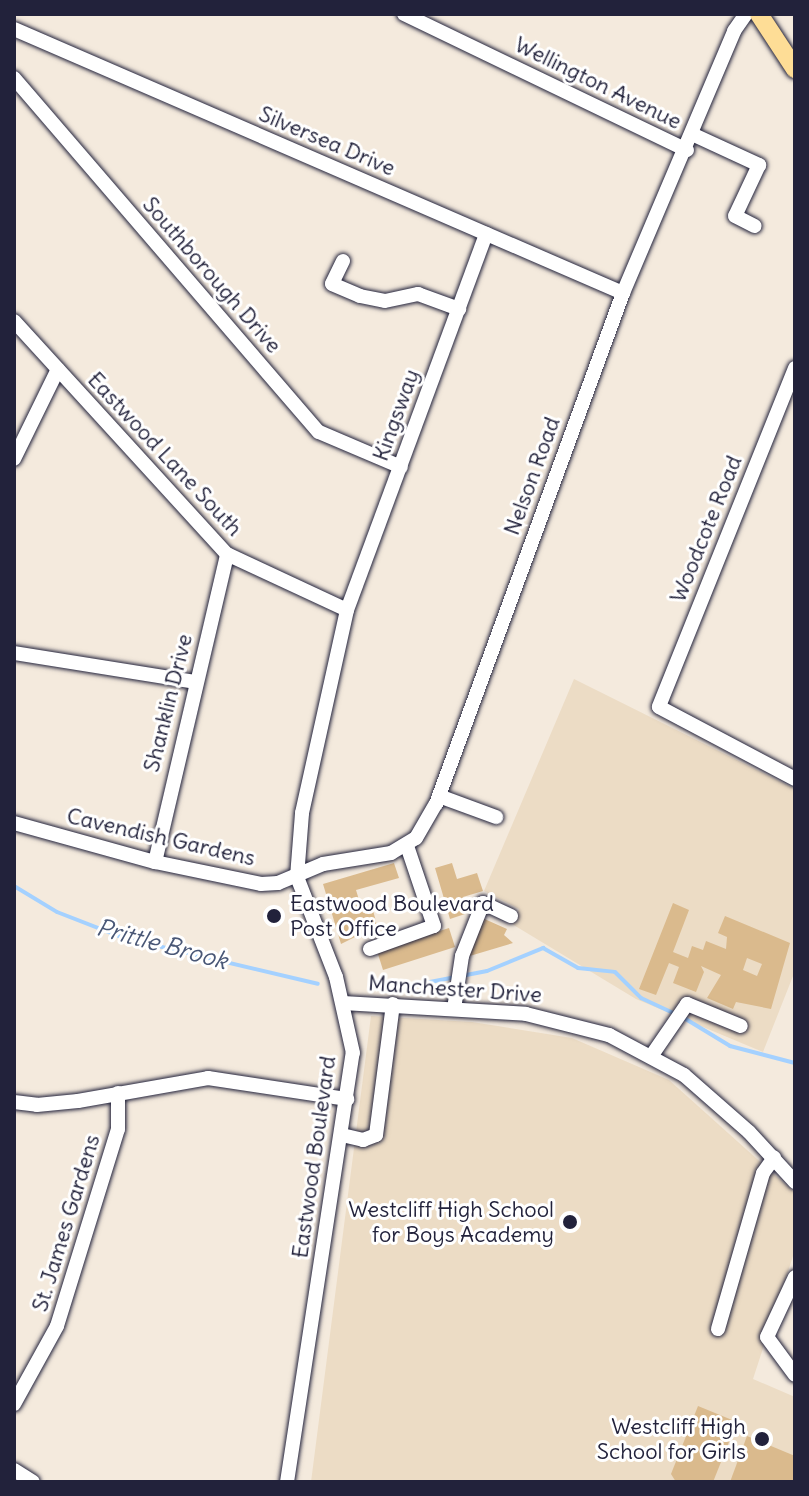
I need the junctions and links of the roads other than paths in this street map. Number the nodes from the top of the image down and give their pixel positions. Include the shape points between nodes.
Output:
1 (404, 14) edge
2 (746, 14) edge
3 (759, 14) edge
4 (14, 29) edge
5 (795, 69) edge
6 (14, 78) edge
7 (694, 135) junction
8 (687, 150) junction
9 (755, 226) dead end
10 (486, 234) junction
11 (343, 261) dead end
12 (623, 293) junction
13 (459, 309) junction
14 (14, 321) edge
15 (795, 368) edge
16 (58, 369) junction
17 (14, 459) edge
18 (401, 467) junction
19 (227, 554) junction
20 (347, 610) junction
21 (14, 653) edge
22 (196, 682) junction
23 (795, 779) edge
24 (439, 796) junction
25 (496, 817) dead end
26 (14, 823) edge
27 (407, 846) junction
28 (155, 862) junction
29 (297, 877) junction
30 (511, 916) dead end
31 (370, 949) dead end
32 (343, 1003) junction
33 (393, 1004) junction
34 (454, 1009) junction
35 (741, 1026) dead end
36 (652, 1055) junction
37 (118, 1093) junction
38 (347, 1099) junction
39 (14, 1102) edge
40 (342, 1135) junction
41 (774, 1158) junction
42 (795, 1182) edge
43 (795, 1277) edge
44 (718, 1329) dead end
45 (795, 1375) edge
46 (14, 1404) edge
47 (14, 1470) edge
48 (33, 1482) edge
49 (287, 1482) edge

1 - 8 street, Wellington Avenue
2 - 7 street, Nelson Road via 734,31
3 - 5 main road
4 - 10 street, Silversea Drive
6 - 18 street, Southborough Drive via 319,432
7 - 8 street, Nelson Road
7 - 9 street via 759,165 735,216
8 - 12 street, Nelson Road
10 - 12 street, Silversea Drive
10 - 13 street, Kingsway
11 - 13 street via 332,284 360,296 385,301 418,294
12 - 24 street, Nelson Road
13 - 18 street, Kingsway
14 - 16 street, Eastwood Lane South
15 - 23 street, Woodcote Road via 659,707
16 - 17 street
16 - 19 street, Eastwood Lane South
18 - 20 street, Kingsway
19 - 20 street, Eastwood Lane South
19 - 22 street, Shanklin Drive
20 - 29 street, Eastwood Boulevard via 302,813
21 - 22 street
22 - 28 street, Shanklin Drive
24 - 25 street
24 - 27 street, Nelson Road via 424,830
26 - 28 street, Cavendish Gardens
27 - 29 street via 382,856 323,864
27 - 31 street via 434,926
28 - 29 street, Cavendish Gardens via 261,884
29 - 32 street, Eastwood Boulevard
30 - 34 street via 483,903 460,963
32 - 33 street, Manchester Drive
32 - 38 street, Eastwood Boulevard via 353,1053
33 - 34 street, Manchester Drive
33 - 40 street via 376,1135 363,1140
34 - 36 street, Manchester Drive via 564,1020
35 - 36 street via 687,1004
36 - 41 street, Manchester Drive via 712,1098
37 - 38 street via 208,1078
37 - 39 street via 37,1105
37 - 46 street, St. James Gardens via 118,1129 57,1326
38 - 40 street, Eastwood Boulevard
40 - 49 street, Eastwood Boulevard
41 - 42 street, Manchester Drive
41 - 44 street via 763,1173
43 - 45 street via 767,1337
47 - 48 street

